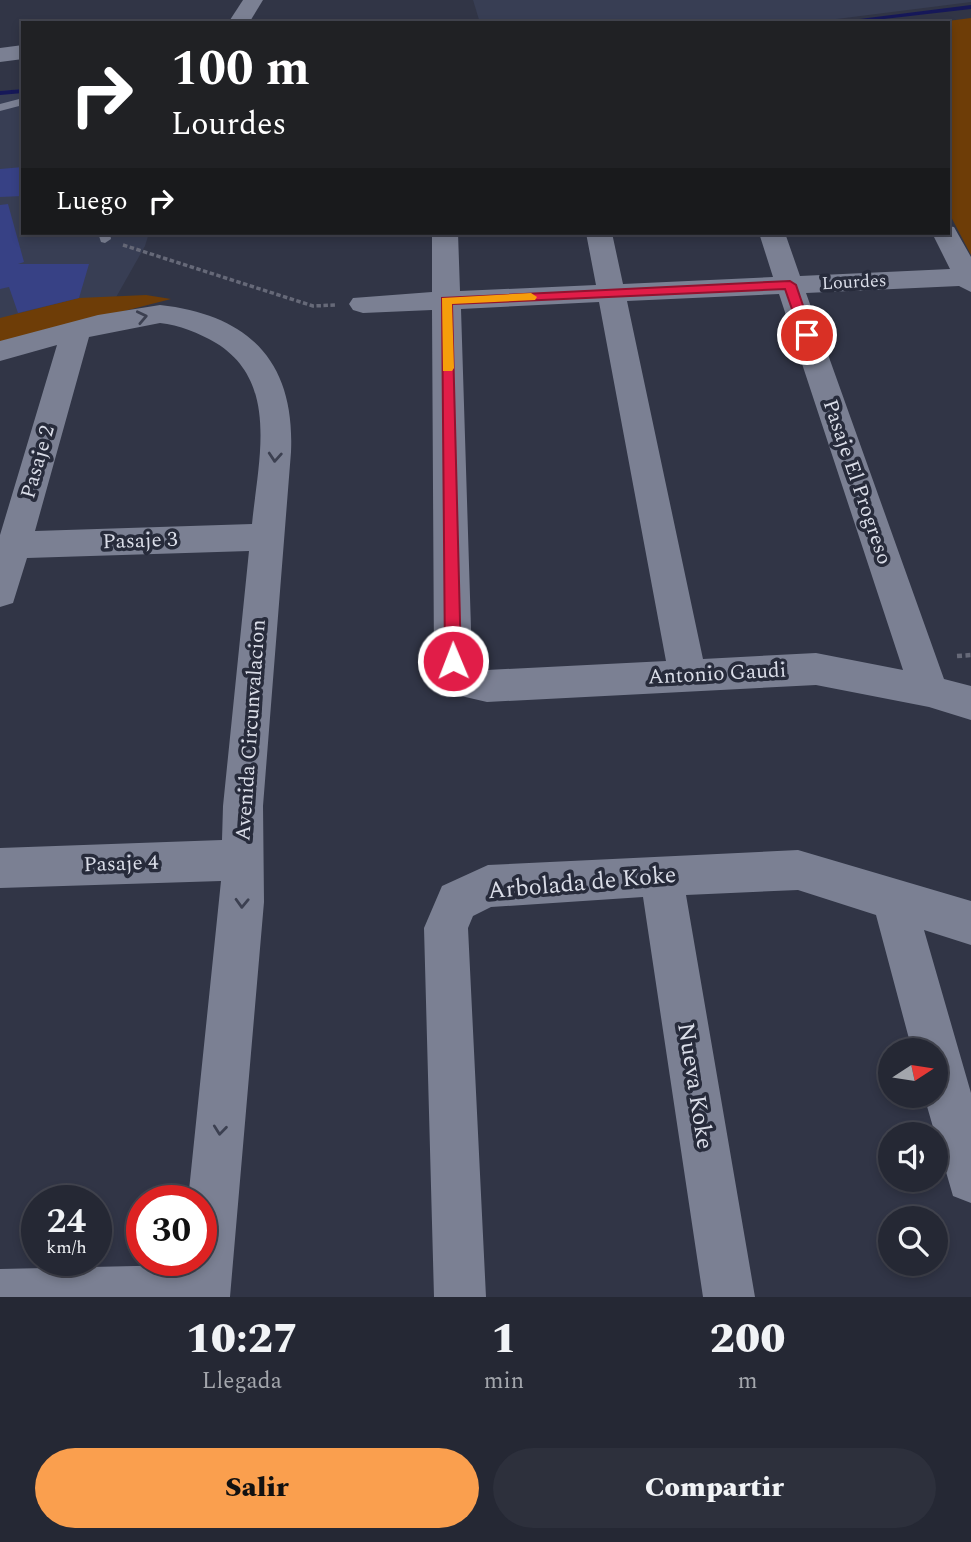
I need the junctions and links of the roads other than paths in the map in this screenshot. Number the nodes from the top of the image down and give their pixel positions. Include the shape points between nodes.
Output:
1 (253, 0) edge
2 (239, 21) edge
3 (21, 52) edge
4 (0, 55) edge
5 (0, 98) edge
6 (19, 101) edge
7 (0, 108) edge
8 (445, 235) edge
9 (599, 235) edge
10 (773, 235) edge
11 (946, 235) edge
12 (970, 280) edge
13 (790, 285) junction
14 (611, 293) junction
15 (446, 301) junction
16 (362, 304) road end
17 (76, 331) junction
18 (0, 351) edge
19 (267, 537) junction
20 (14, 545) junction
21 (0, 593) edge
22 (688, 676) junction
23 (929, 691) junction
24 (971, 703) edge
25 (242, 860) junction
26 (0, 868) edge
27 (661, 875) junction
28 (893, 898) junction
29 (971, 923) edge
30 (932, 1038) edge
31 (948, 1095) edge
32 (971, 1178) edge
33 (204, 1294) edge
34 (0, 1295) edge
35 (460, 1297) edge
36 (729, 1297) edge

1 - 2 street
3 - 4 street
5 - 6 lane
6 - 7 lane
8 - 15 street
9 - 14 street
10 - 13 street, Pasaje El Progreso
11 - 12 street
12 - 13 street, Lourdes
13 - 14 street, Lourdes
13 - 23 street, Pasaje El Progreso
14 - 15 street, Lourdes
14 - 22 street
15 - 16 street, Lourdes
15 - 22 street, Antonio Gaudi via 453,661 461,682 487,686
17 - 18 street
17 -> 19 street, Avenida Circunvalacion via 158,314 216,327 248,354 266,376 276,424
17 - 20 street, Pasaje 2
19 - 20 street, Pasaje 3
19 - 25 street, Avenida Circunvalacion
20 - 21 street, Pasaje 2
22 - 23 street, Antonio Gaudi via 817,669
23 - 24 street, Antonio Gaudi
25 - 26 street, Pasaje 4
25 -> 33 street, Avenida Circunvalacion via 243,902
27 - 28 street, Arbolada de Koke via 797,870
27 - 35 street, Arbolada de Koke via 488,886 457,901 446,928
27 - 36 street, Nueva Koke
28 - 29 street, Arbolada de Koke
28 - 30 street
31 - 32 street
33 - 34 street

